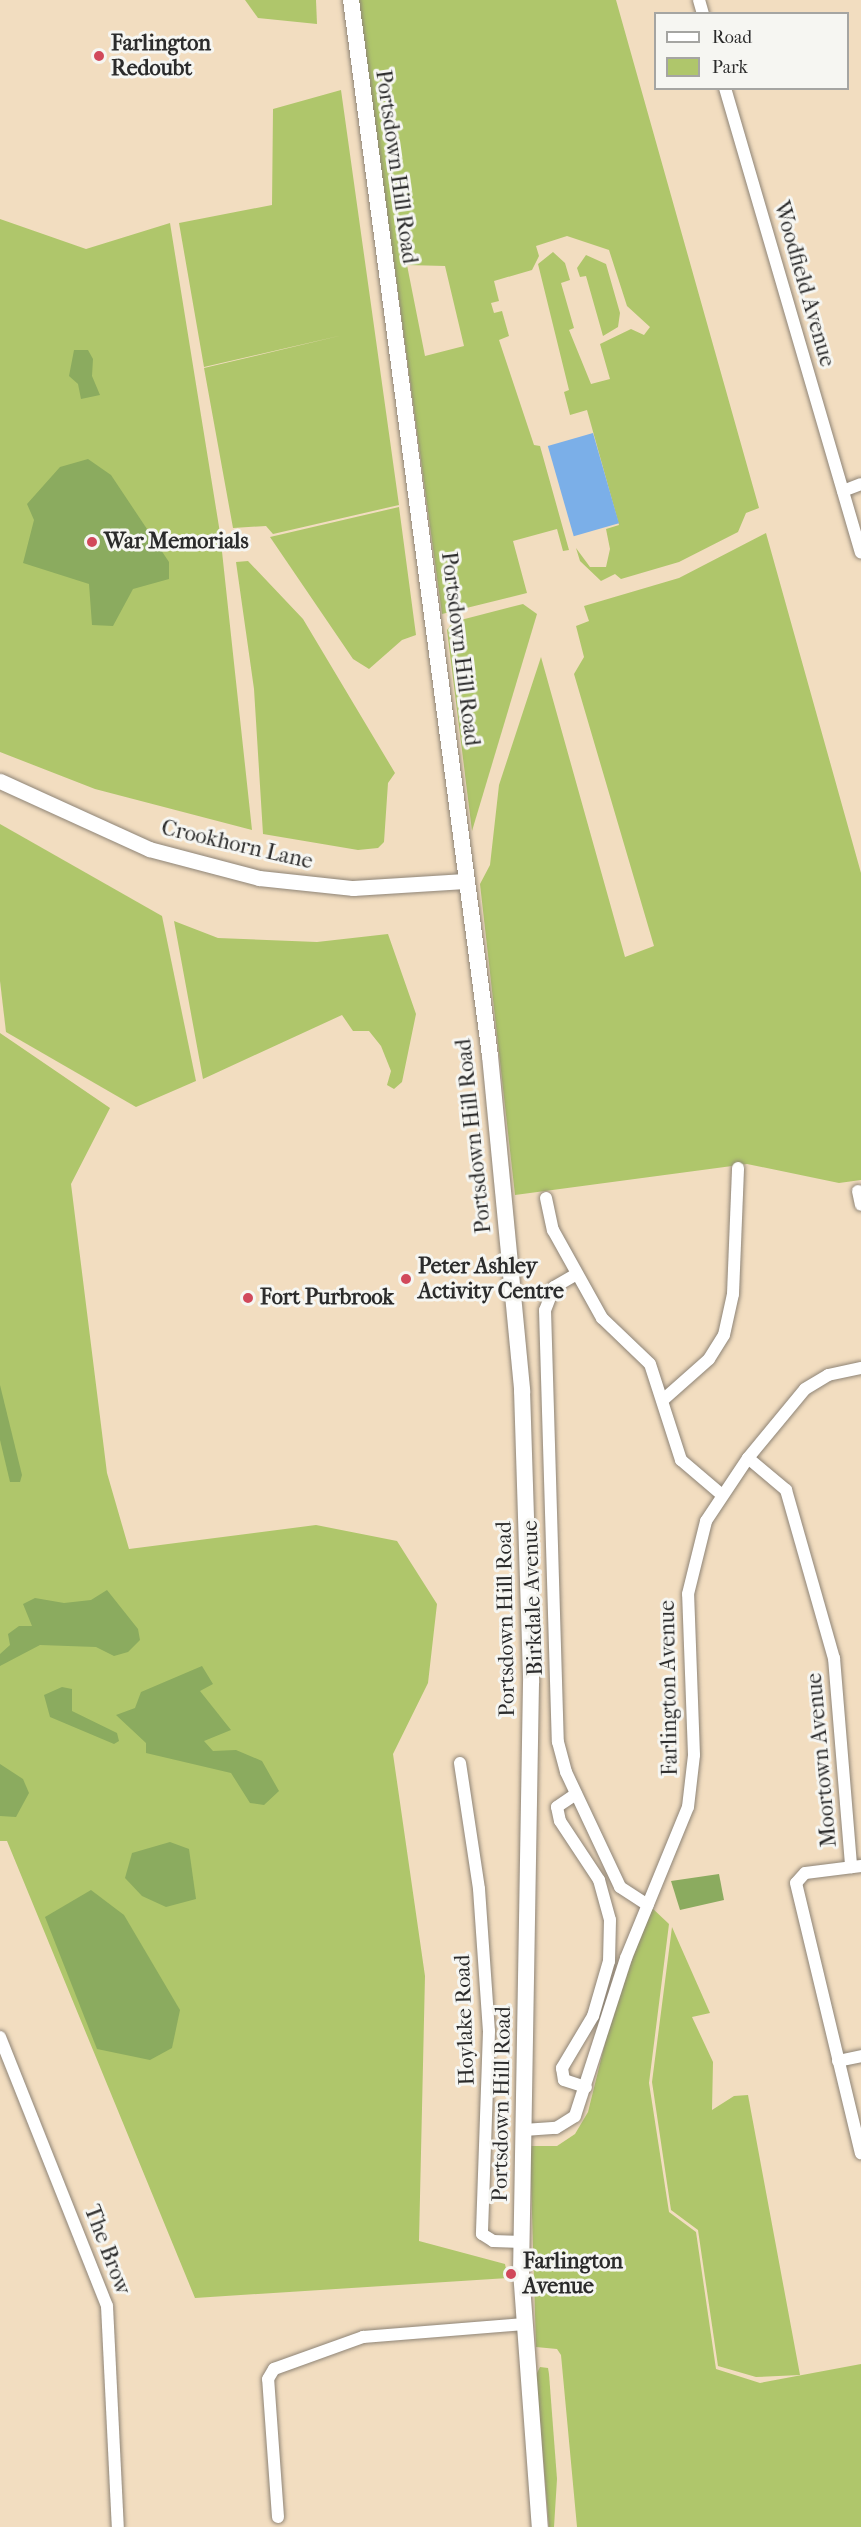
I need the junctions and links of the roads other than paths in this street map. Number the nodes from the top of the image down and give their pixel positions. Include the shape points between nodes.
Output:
1 (351, 0) edge
2 (726, 90) edge
3 (861, 484) edge
4 (843, 491) junction
5 (861, 553) edge
6 (0, 781) edge
7 (465, 881) junction
8 (724, 1180) dead end
9 (858, 1191) dead end
10 (546, 1198) dead end
11 (861, 1205) edge
12 (575, 1275) junction
13 (861, 1368) edge
14 (664, 1399) junction
15 (748, 1458) junction
16 (721, 1494) junction
17 (460, 1763) dead end
18 (576, 1794) junction
19 (856, 1867) edge
20 (648, 1905) junction
21 (0, 2037) edge
22 (861, 2056) edge
23 (838, 2061) junction
24 (586, 2087) junction
25 (524, 2130) junction
26 (861, 2153) edge
27 (522, 2242) junction
28 (524, 2324) junction
29 (278, 2517) dead end
30 (118, 2527) edge
31 (540, 2527) edge

1 - 7 main road, Portsdown Hill Road
2 - 4 street, Woodfield Avenue
3 - 4 street
4 - 5 street, Woodfield Avenue
6 - 7 street, Crookhorn Lane via 148,849 205,865 308,886 406,887
7 - 25 main road, Portsdown Hill Road via 490,1056 522,1390 531,1683
8 - 14 street via 738,1174 733,1294 724,1335 709,1359
9 - 11 street
10 - 12 street via 553,1230
12 - 14 street via 602,1318 650,1364
12 - 18 street, Birkdale Avenue via 554,1287 545,1310 558,1742
13 - 15 street, Farlington Avenue via 828,1375 806,1389
14 - 16 street via 681,1460
15 - 16 street, Farlington Avenue
15 - 19 street, Moortown Avenue via 786,1490 834,1658
16 - 20 street, Farlington Avenue via 700,1536 688,1594 692,1792
17 - 27 street, Hoylake Road via 478,1889 489,2031 482,2234 493,2241
18 - 20 street, Birkdale Avenue via 620,1887
18 - 24 street via 557,1807 560,1821 599,1880 610,1920 609,1961 594,2016 562,2068 564,2080
19 - 23 street via 797,1878
20 - 24 street, Farlington Avenue
21 - 30 street, The Brow via 107,2306
22 - 23 street
23 - 26 street
24 - 25 street, Farlington Avenue via 566,2124
25 - 27 main road, Portsdown Hill Road
27 - 28 main road, Portsdown Hill Road
28 - 29 street via 363,2337 274,2369 268,2379
28 - 31 main road, Portsdown Hill Road

